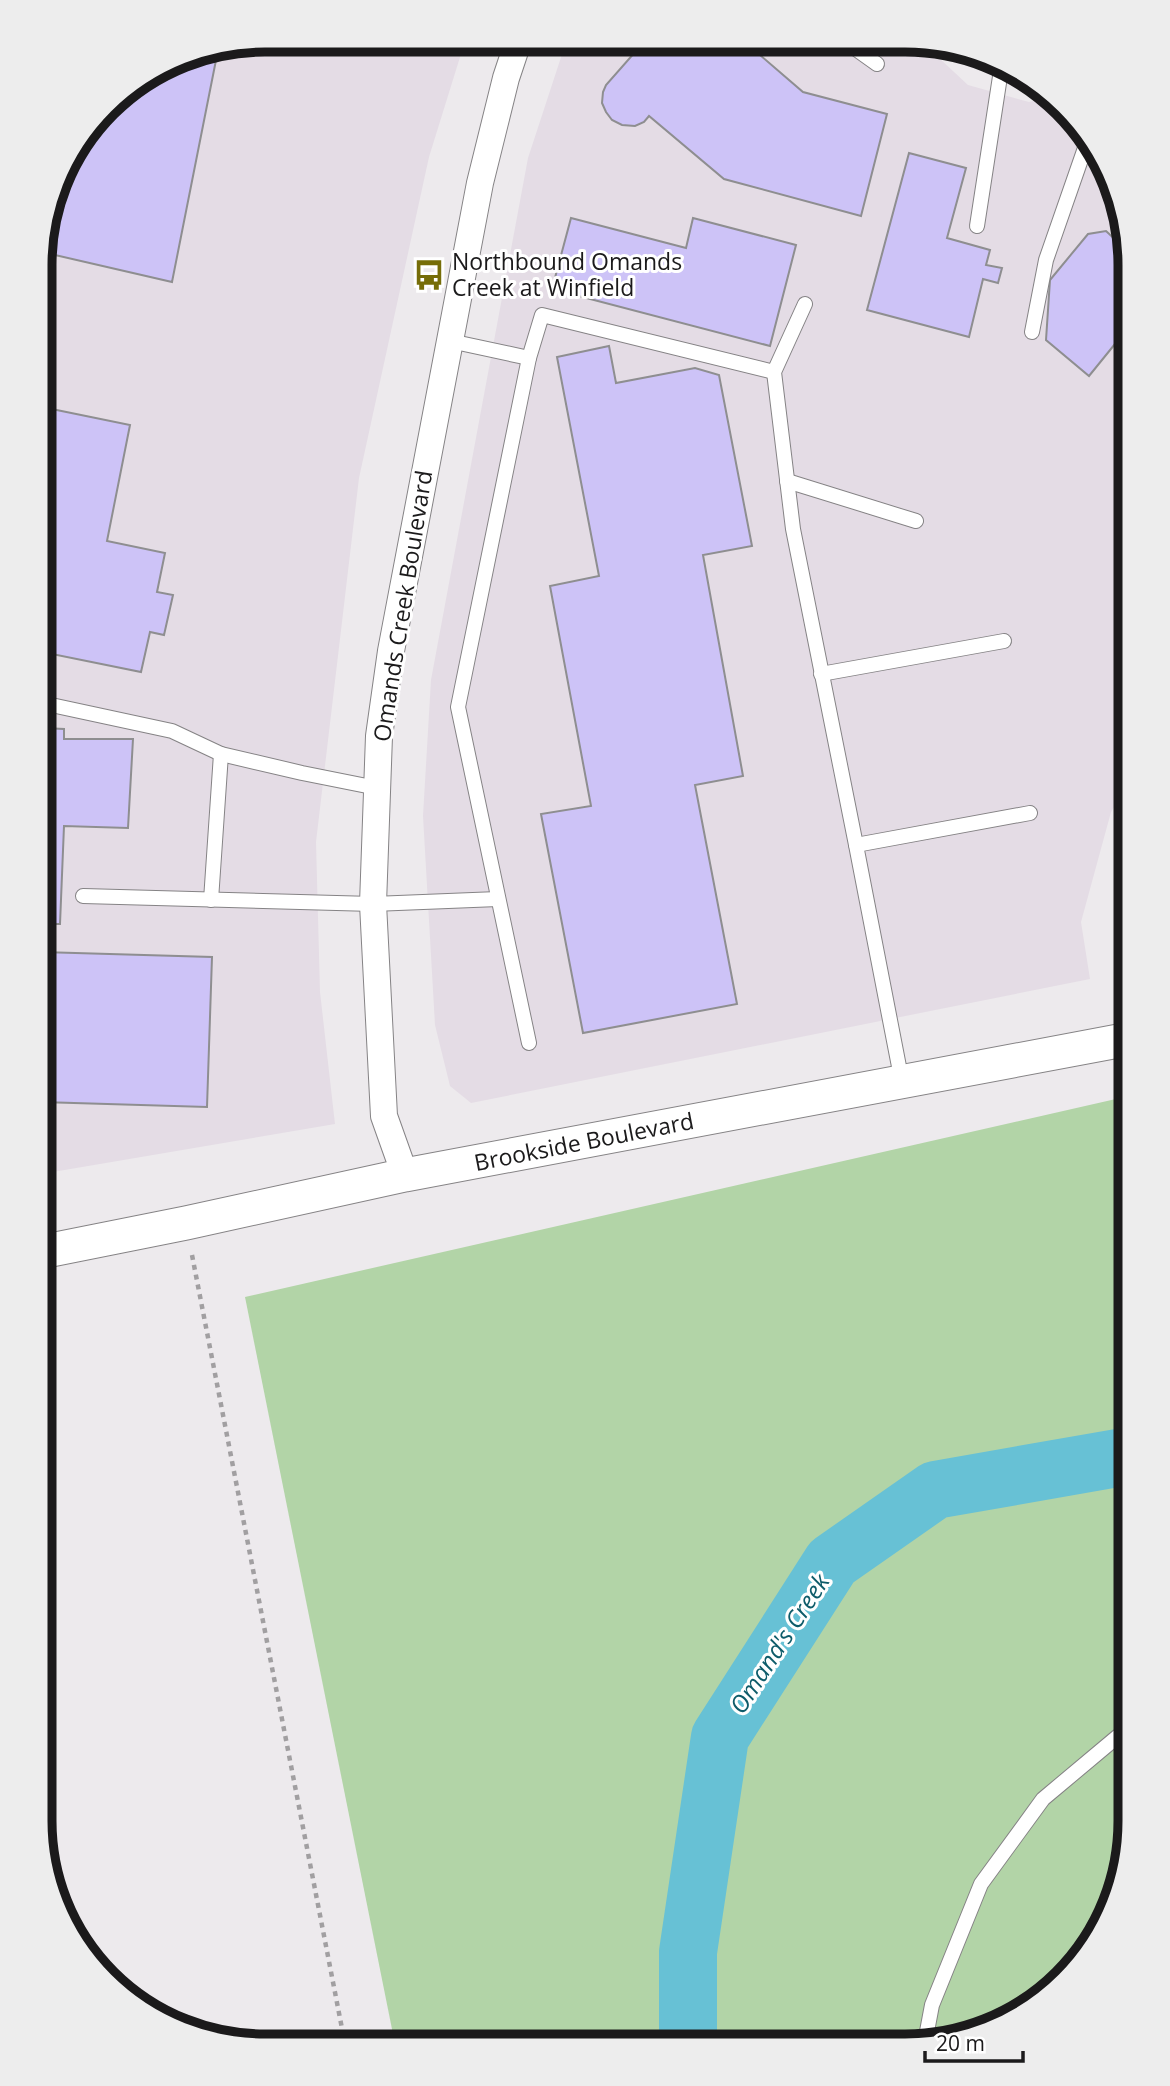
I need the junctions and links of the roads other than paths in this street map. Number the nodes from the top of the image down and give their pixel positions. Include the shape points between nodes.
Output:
1 (860, 52) edge
2 (514, 53) edge
3 (877, 64) dead end
4 (999, 74) edge
5 (1084, 151) edge
6 (977, 226) dead end
7 (805, 304) dead end
8 (1032, 332) dead end
9 (450, 341) junction
10 (529, 358) junction
11 (774, 373) junction
12 (787, 481) junction
13 (916, 521) dead end
14 (1004, 641) dead end
15 (821, 674) junction
16 (52, 704) edge
17 (221, 754) junction
18 (377, 788) junction
19 (1030, 813) dead end
20 (856, 845) junction
21 (83, 896) dead end
22 (498, 899) junction
23 (211, 900) junction
24 (373, 904) junction
25 (1118, 1041) edge
26 (529, 1043) dead end
27 (902, 1082) junction
28 (405, 1175) junction
29 (52, 1250) edge
30 (1117, 1737) edge
31 (927, 2032) edge

1 - 3 lane
2 - 9 street, Omands Creek Boulevard via 480,183
4 - 6 lane
5 - 8 lane via 1046,260
7 - 11 lane
9 - 10 lane
9 - 18 street, Omands Creek Boulevard via 391,651
10 - 11 lane via 542,314
10 - 22 lane via 458,707
11 - 12 lane
12 - 13 lane
12 - 15 lane
14 - 15 lane
15 - 20 lane
16 - 17 lane via 172,731
17 - 18 lane
17 - 23 lane
18 - 24 street, Omands Creek Boulevard
19 - 20 lane
20 - 27 lane
21 - 23 lane
22 - 24 lane
22 - 26 lane
23 - 24 lane
24 - 28 street, Omands Creek Boulevard via 384,1116
25 - 27 street, Brookside Boulevard
27 - 28 street, Brookside Boulevard
28 - 29 street, Brookside Boulevard
30 - 31 lane via 1043,1799 981,1884 932,2005

